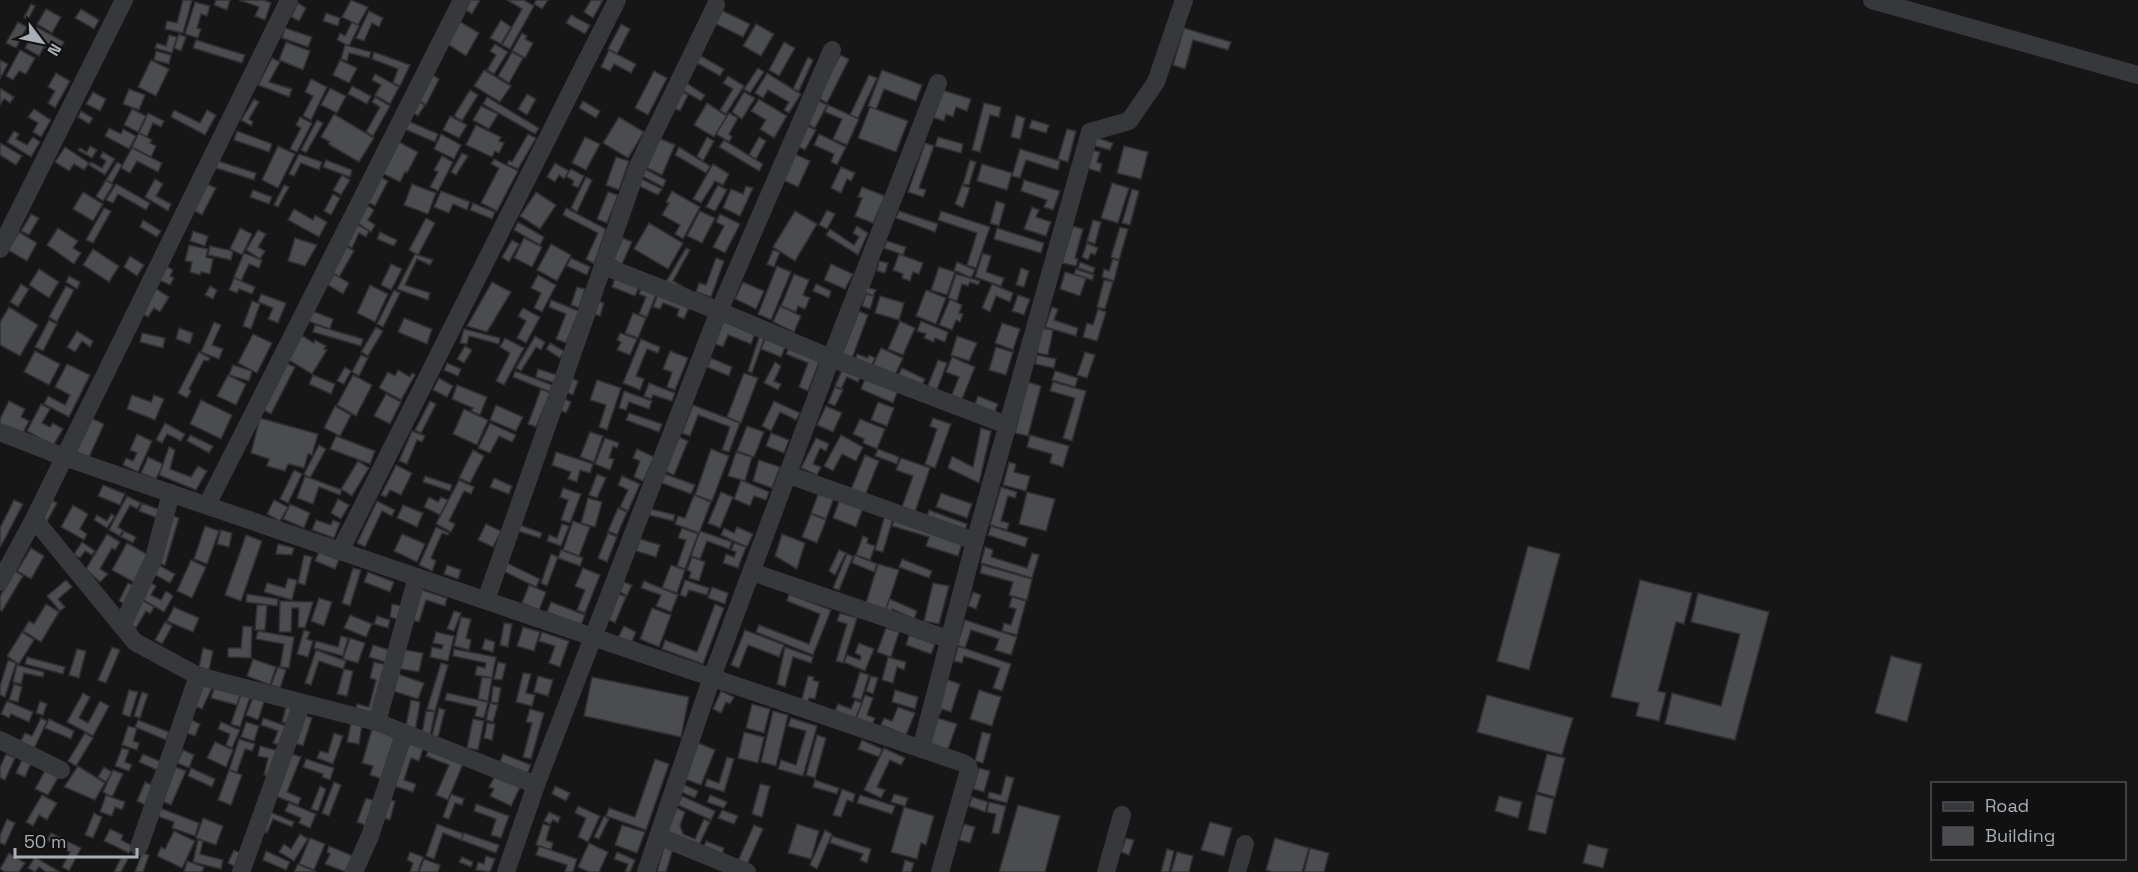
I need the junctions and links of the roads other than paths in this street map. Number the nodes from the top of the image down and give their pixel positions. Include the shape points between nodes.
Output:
1 (124, 0) edge
2 (289, 0) edge
3 (462, 0) edge
4 (617, 0) edge
5 (1184, 0) edge
6 (1872, 0) edge
7 (716, 5) dead end
8 (832, 50) dead end
9 (2138, 75) edge
10 (938, 83) dead end
11 (0, 249) edge
12 (604, 266) junction
13 (719, 310) junction
14 (831, 358) junction
15 (1007, 425) junction
16 (0, 432) edge
17 (64, 457) junction
18 (789, 475) junction
19 (171, 493) junction
20 (207, 505) junction
21 (34, 519) junction
22 (975, 541) junction
23 (340, 551) junction
24 (752, 572) junction
25 (417, 577) junction
26 (0, 582) edge
27 (486, 600) junction
28 (122, 626) junction
29 (593, 637) junction
30 (951, 640) junction
31 (198, 676) junction
32 (712, 678) junction
33 (302, 704) junction
34 (377, 722) junction
35 (404, 734) junction
36 (0, 740) edge
37 (921, 749) junction
38 (61, 770) dead end
39 (536, 785) junction
40 (1122, 814) dead end
41 (658, 836) junction
42 (1245, 844) dead end
43 (139, 847) dead end
44 (240, 872) edge
45 (354, 872) edge
46 (506, 872) edge
47 (646, 872) edge
48 (747, 872) edge
49 (940, 872) edge
50 (1106, 872) edge
51 (1238, 872) edge

1 - 11 street
2 - 17 street
3 - 20 street
4 - 23 street
5 - 15 street via 1156,82 1129,121 1090,132
6 - 9 street
7 - 12 street via 638,166
8 - 13 street
10 - 14 street
12 - 13 street
12 - 27 street
13 - 14 street
13 - 29 street
14 - 15 street
14 - 18 street
15 - 22 street
16 - 17 street
17 - 19 street
17 - 21 street
18 - 22 street
18 - 24 street
19 - 20 street
19 - 28 street via 154,558
20 - 23 street
21 - 26 street
21 - 28 street
22 - 30 street
23 - 25 street
24 - 30 street
24 - 32 street
25 - 27 street
25 - 34 street
27 - 29 street
28 - 31 street via 135,642
29 - 32 street
29 - 39 street
30 - 37 street
31 - 33 street
31 - 43 street
32 - 37 street
32 - 41 street
33 - 34 street
33 - 44 street
34 - 35 street
35 - 39 street
35 - 45 street
36 - 38 street
37 - 49 street via 963,763 969,770
39 - 46 street
40 - 50 street
41 - 47 street
41 - 48 street
42 - 51 street

